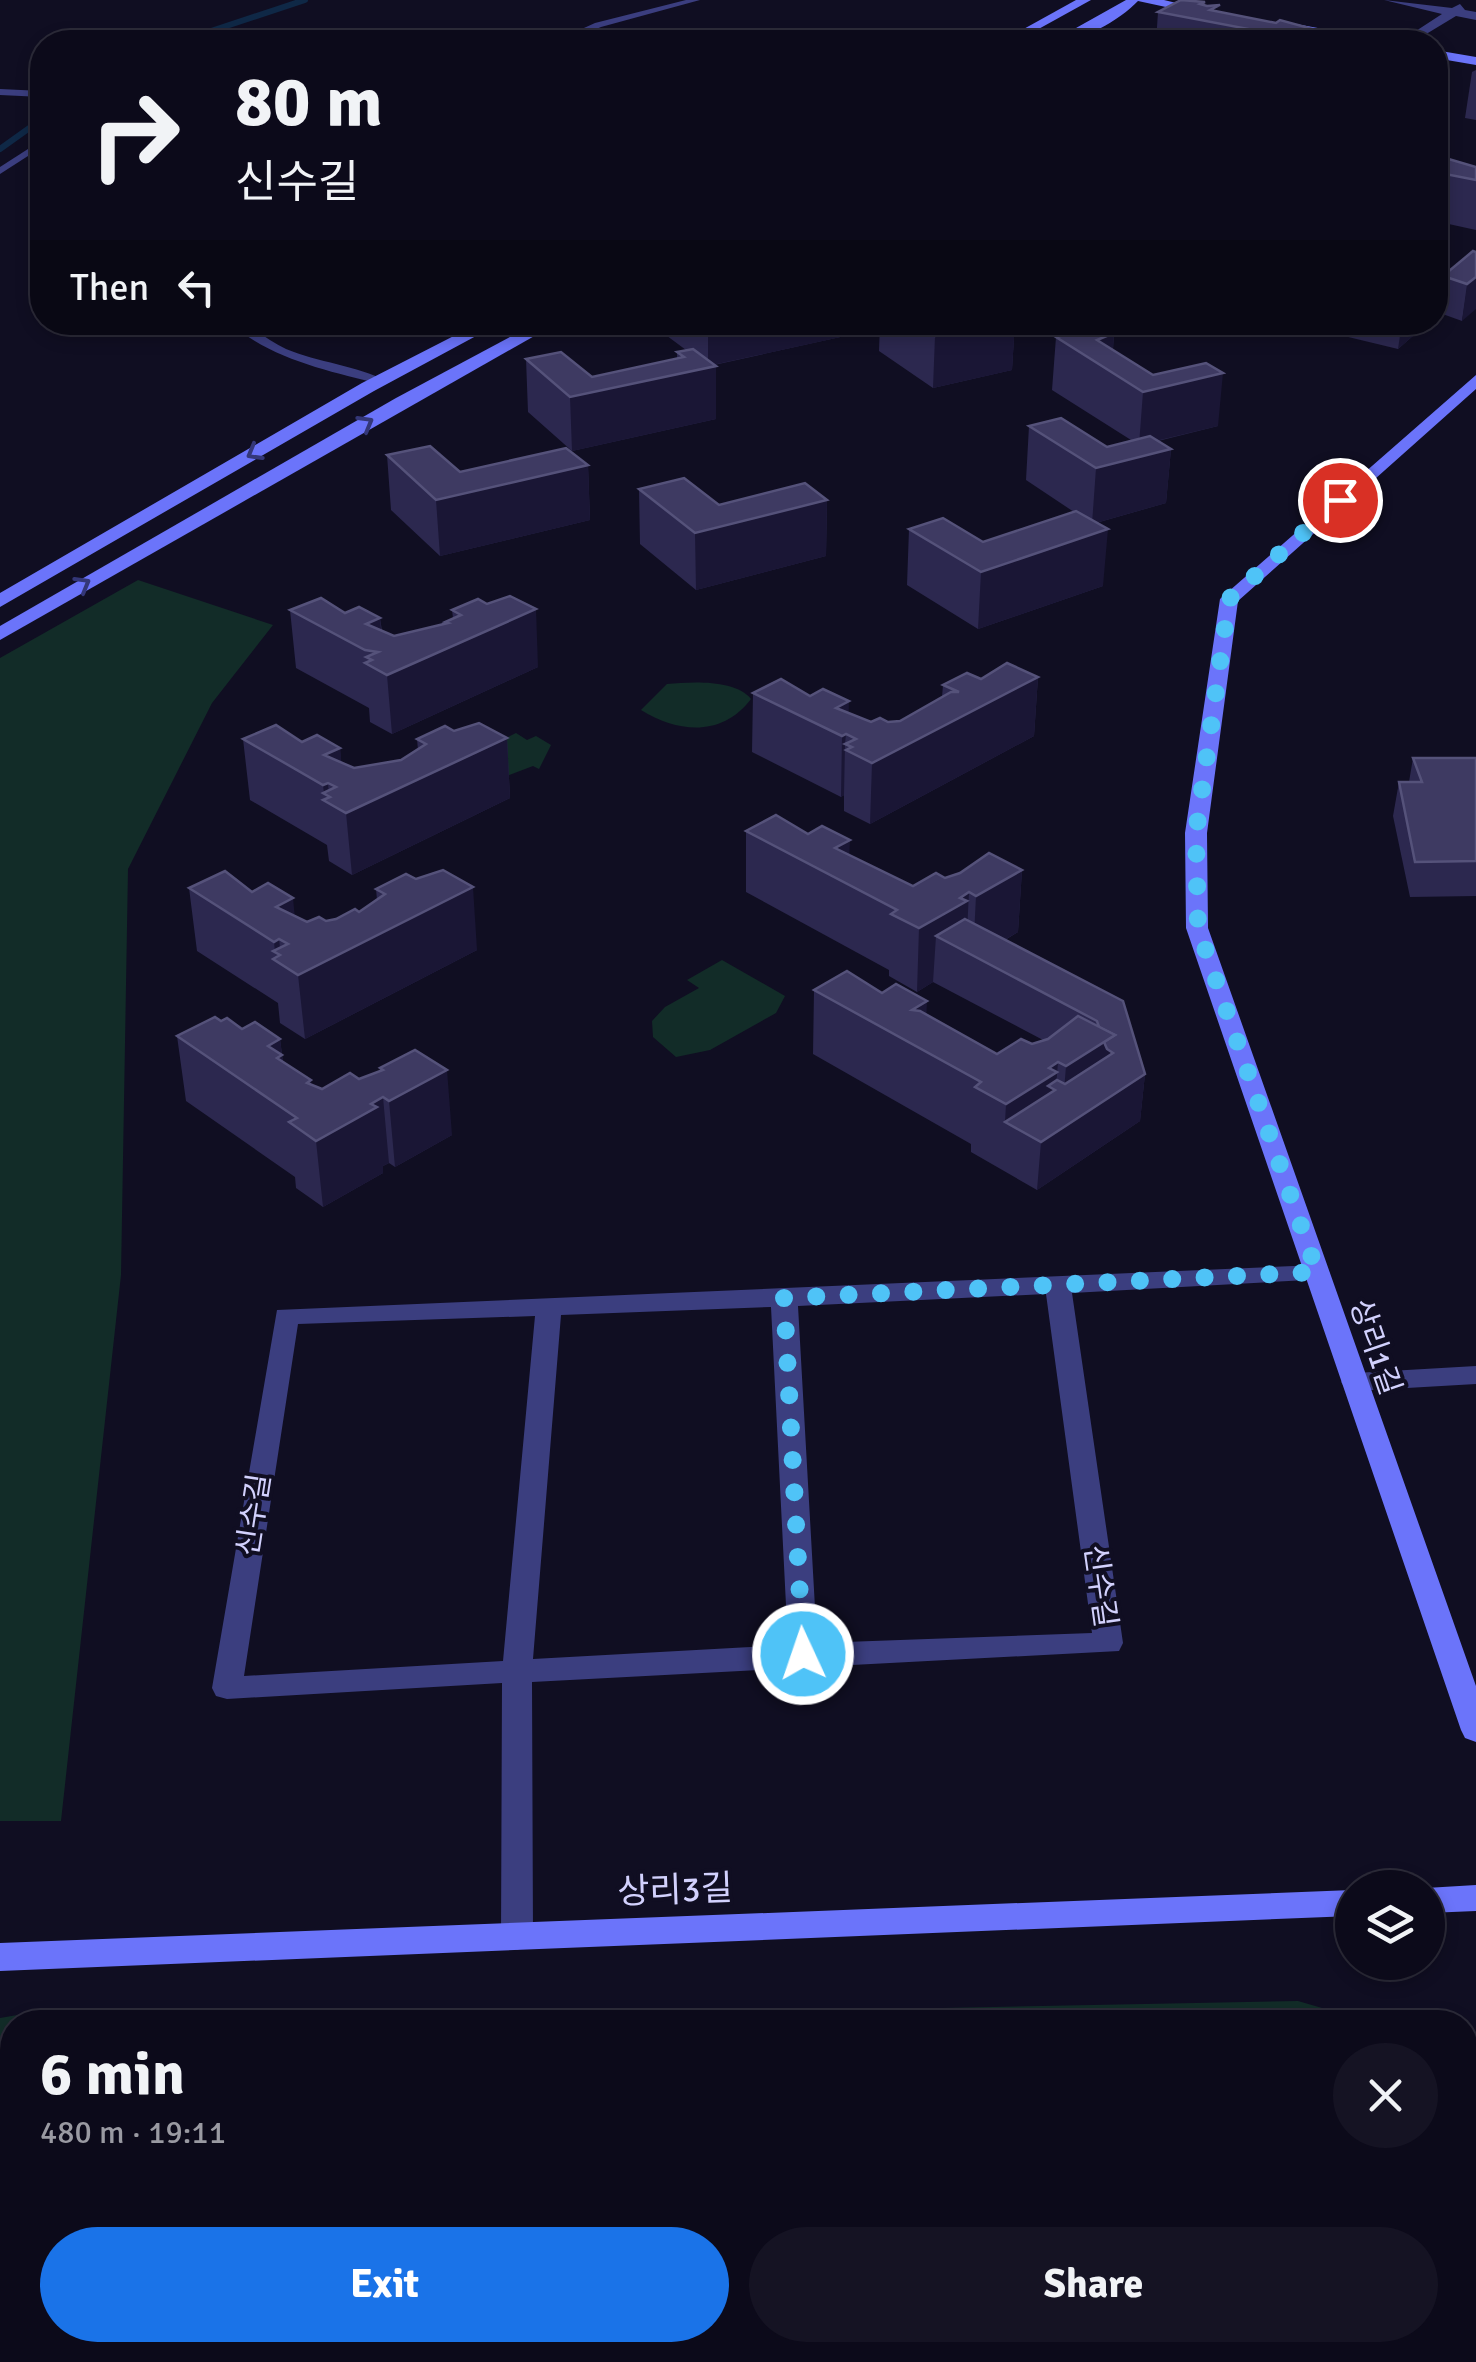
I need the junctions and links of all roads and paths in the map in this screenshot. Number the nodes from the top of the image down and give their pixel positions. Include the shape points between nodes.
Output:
1 (696, 0) edge
2 (1086, 0) edge
3 (1134, 0) edge
4 (1144, 0) edge
5 (1390, 0) edge
6 (1474, 0) edge
7 (1454, 12) junction
8 (1220, 14) edge
9 (1476, 16) edge
10 (1277, 25) edge
11 (586, 30) edge
12 (1029, 30) edge
13 (1082, 30) edge
14 (1305, 30) edge
15 (1425, 30) edge
16 (1448, 57) edge
17 (1476, 62) edge
18 (0, 92) edge
19 (30, 93) edge
20 (30, 151) edge
21 (0, 171) edge
22 (253, 335) edge
23 (469, 335) edge
24 (527, 335) edge
25 (1476, 380) edge
26 (380, 381) junction
27 (0, 601) edge
28 (0, 634) edge
29 (1317, 1272) junction
30 (1058, 1286) junction
31 (784, 1298) junction
32 (549, 1306) junction
33 (1476, 1375) edge
34 (1355, 1382) junction
35 (803, 1654) junction
36 (516, 1674) junction
37 (1476, 1730) edge
38 (1476, 1898) edge
39 (1445, 1899) edge
40 (1335, 1904) edge
41 (518, 1936) junction
42 (0, 1957) edge

1 - 11 lane
2 - 12 street
3 - 13 street
4 - 8 street
5 - 7 street
6 - 7 street
7 - 9 street
7 - 15 street
10 - 14 street
16 - 17 street
18 - 19 lane
20 - 21 lane
22 - 26 lane via 301,361
23 - 26 street
28 -> 24 street
25 - 29 street, 상리1길 via 1229,599 1196,833 1198,928
26 -> 27 street
29 - 30 street, 신수길
29 - 34 street, 상리1길
30 - 31 street, 신수길
30 - 35 street, 신수길 via 1108,1643
31 - 32 street, 신수길
31 - 35 street
32 - 36 street
32 - 36 street, 신수길 via 286,1316 227,1688
33 - 34 street
34 - 37 street, 상리1길
35 - 36 street, 신수길
36 - 41 street
38 - 39 street
40 - 41 street, 상리3길
41 - 42 street, 상리3길

